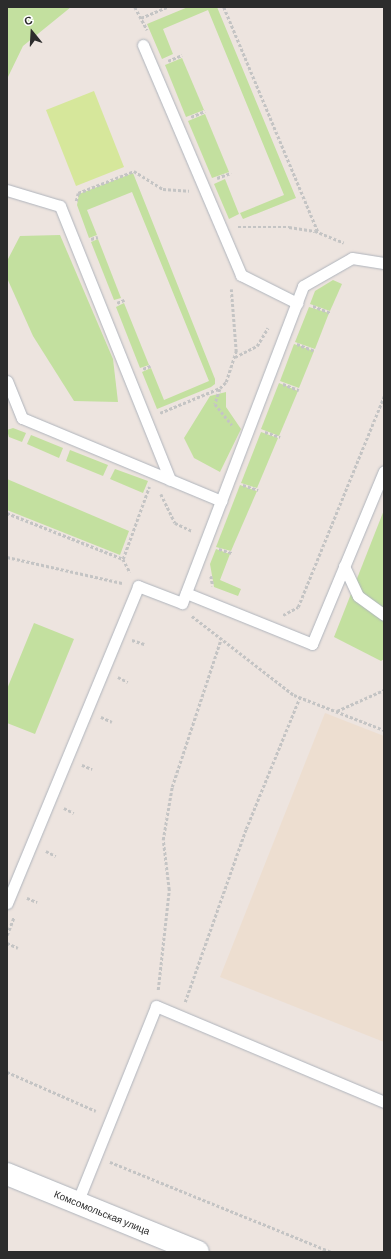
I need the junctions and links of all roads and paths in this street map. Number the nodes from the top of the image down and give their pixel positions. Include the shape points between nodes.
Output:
1 (136, 7) edge
2 (167, 7) edge
3 (224, 7) edge
4 (141, 18) junction
5 (147, 29) dead end
6 (143, 45) dead end
7 (182, 55) dead end
8 (162, 63) dead end
9 (206, 111) dead end
10 (185, 120) dead end
11 (231, 173) dead end
12 (211, 180) dead end
13 (163, 189) dead end
14 (7, 190) edge
15 (75, 205) dead end
16 (231, 227) dead end
17 (318, 232) junction
18 (98, 237) dead end
19 (89, 240) dead end
20 (362, 260) junction
21 (384, 263) edge
22 (232, 290) dead end
23 (124, 300) dead end
24 (292, 301) junction
25 (114, 304) dead end
26 (308, 305) dead end
27 (331, 313) dead end
28 (296, 337) dead end
29 (315, 350) dead end
30 (234, 357) junction
31 (150, 366) dead end
32 (140, 370) dead end
33 (7, 381) edge
34 (279, 382) dead end
35 (220, 388) junction
36 (299, 390) dead end
37 (384, 396) edge
38 (158, 414) dead end
39 (260, 430) dead end
40 (280, 437) dead end
41 (244, 441) junction
42 (384, 471) edge
43 (170, 480) junction
44 (151, 481) dead end
45 (240, 484) dead end
46 (160, 490) dead end
47 (258, 490) dead end
48 (221, 501) junction
49 (7, 513) edge
50 (207, 538) junction
51 (213, 553) dead end
52 (232, 553) dead end
53 (7, 557) edge
54 (344, 566) junction
55 (210, 570) dead end
56 (138, 586) junction
57 (220, 591) dead end
58 (186, 593) junction
59 (276, 612) dead end
60 (191, 615) dead end
61 (384, 615) edge
62 (130, 639) dead end
63 (221, 639) junction
64 (144, 644) dead end
65 (115, 676) dead end
66 (128, 682) dead end
67 (384, 690) edge
68 (300, 697) junction
69 (336, 712) junction
70 (98, 716) dead end
71 (112, 722) dead end
72 (384, 730) edge
73 (78, 763) dead end
74 (92, 769) dead end
75 (60, 806) dead end
76 (74, 813) dead end
77 (42, 849) dead end
78 (56, 856) dead end
79 (23, 896) dead end
80 (37, 902) dead end
81 (7, 903) edge
82 (7, 943) edge
83 (18, 948) dead end
84 (156, 1006) junction
85 (180, 1017) junction
86 (7, 1072) edge
87 (384, 1102) edge
88 (110, 1118) junction
89 (95, 1156) junction
90 (7, 1174) edge
91 (77, 1203) junction
92 (198, 1252) edge
93 (332, 1252) edge

1 - 4 path
2 - 4 path
3 - 17 path
4 - 5 path
6 - 24 lane via 241,275
7 - 8 path
9 - 10 path
11 - 12 path
13 - 15 path via 134,171 78,193
14 - 43 lane via 60,206
16 - 17 path via 289,227
17 - 20 path via 348,245
18 - 19 path
20 - 21 lane
20 - 24 lane via 352,258 303,286
22 - 30 path via 236,352
23 - 25 path
24 - 30 path via 257,346
24 - 41 lane
26 - 27 path
28 - 29 path via 294,343
30 - 35 path via 226,382
31 - 32 path
33 - 43 lane via 22,418
34 - 36 path
35 - 38 path
35 - 41 path via 215,404
37 - 59 path via 298,607 283,615
39 - 40 path
41 - 48 lane
42 - 54 lane
43 - 48 lane
44 - 49 path via 123,559
45 - 47 path
46 - 50 path via 175,523
48 - 50 lane
50 - 58 lane
51 - 52 path via 215,548
53 - 56 path
54 - 58 lane via 312,644
54 - 61 lane via 358,596
55 - 57 path via 213,588
56 - 58 lane via 182,603
56 - 81 lane
60 - 63 path
62 - 64 path
63 - 68 path
63 - 84 path via 172,787 163,840 169,898
65 - 66 path
67 - 69 path
68 - 69 path
68 - 85 path via 246,829
69 - 72 path
70 - 71 path
73 - 74 path
75 - 76 path
77 - 78 path
79 - 80 path
82 - 83 path
84 - 85 lane
84 - 88 lane
85 - 87 lane
86 - 88 path
88 - 89 lane
89 - 91 lane
89 - 93 path
90 - 91 main road, Комсомольская улица
91 - 92 main road, Комсомольская улица

